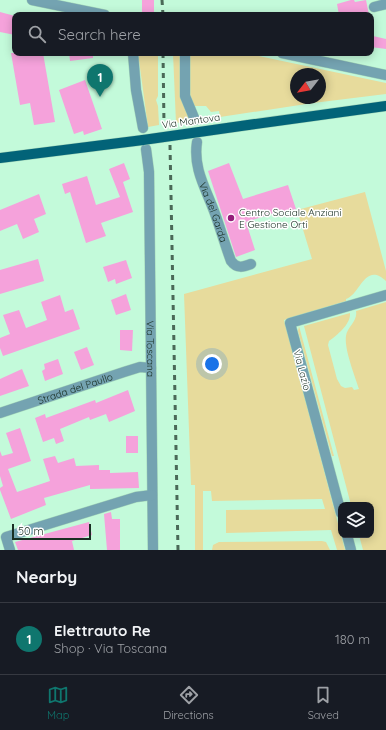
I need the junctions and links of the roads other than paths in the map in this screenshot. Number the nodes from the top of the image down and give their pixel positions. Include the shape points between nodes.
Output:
1 (32, 0) edge
2 (386, 4) edge
3 (374, 7) dead end
4 (90, 12) edge
5 (133, 56) edge
6 (185, 56) edge
7 (296, 56) edge
8 (386, 75) edge
9 (386, 106) edge
10 (195, 120) dead end
11 (143, 128) dead end
12 (197, 142) dead end
13 (146, 149) dead end
14 (0, 158) edge
15 (251, 264) dead end
16 (386, 295) edge
17 (151, 368) junction
18 (0, 413) edge
19 (152, 495) junction
20 (338, 503) edge
21 (348, 538) edge
22 (10, 550) edge
23 (153, 550) edge
24 (351, 550) edge

1 - 4 street
2 - 3 street
5 - 11 street
6 - 10 street via 185,96
7 - 8 street
9 - 14 main road, Via Mantova, bridge
12 - 15 street, Via del Garda via 198,171 231,261 240,267
13 - 17 street, Via Toscana via 149,172
16 - 20 street, Via Lazio via 290,323
17 - 18 street, Strada del Paullo via 140,367
17 - 19 street, Via Toscana
19 - 22 street via 6,537
19 - 23 street, Via Toscana
21 - 24 street

